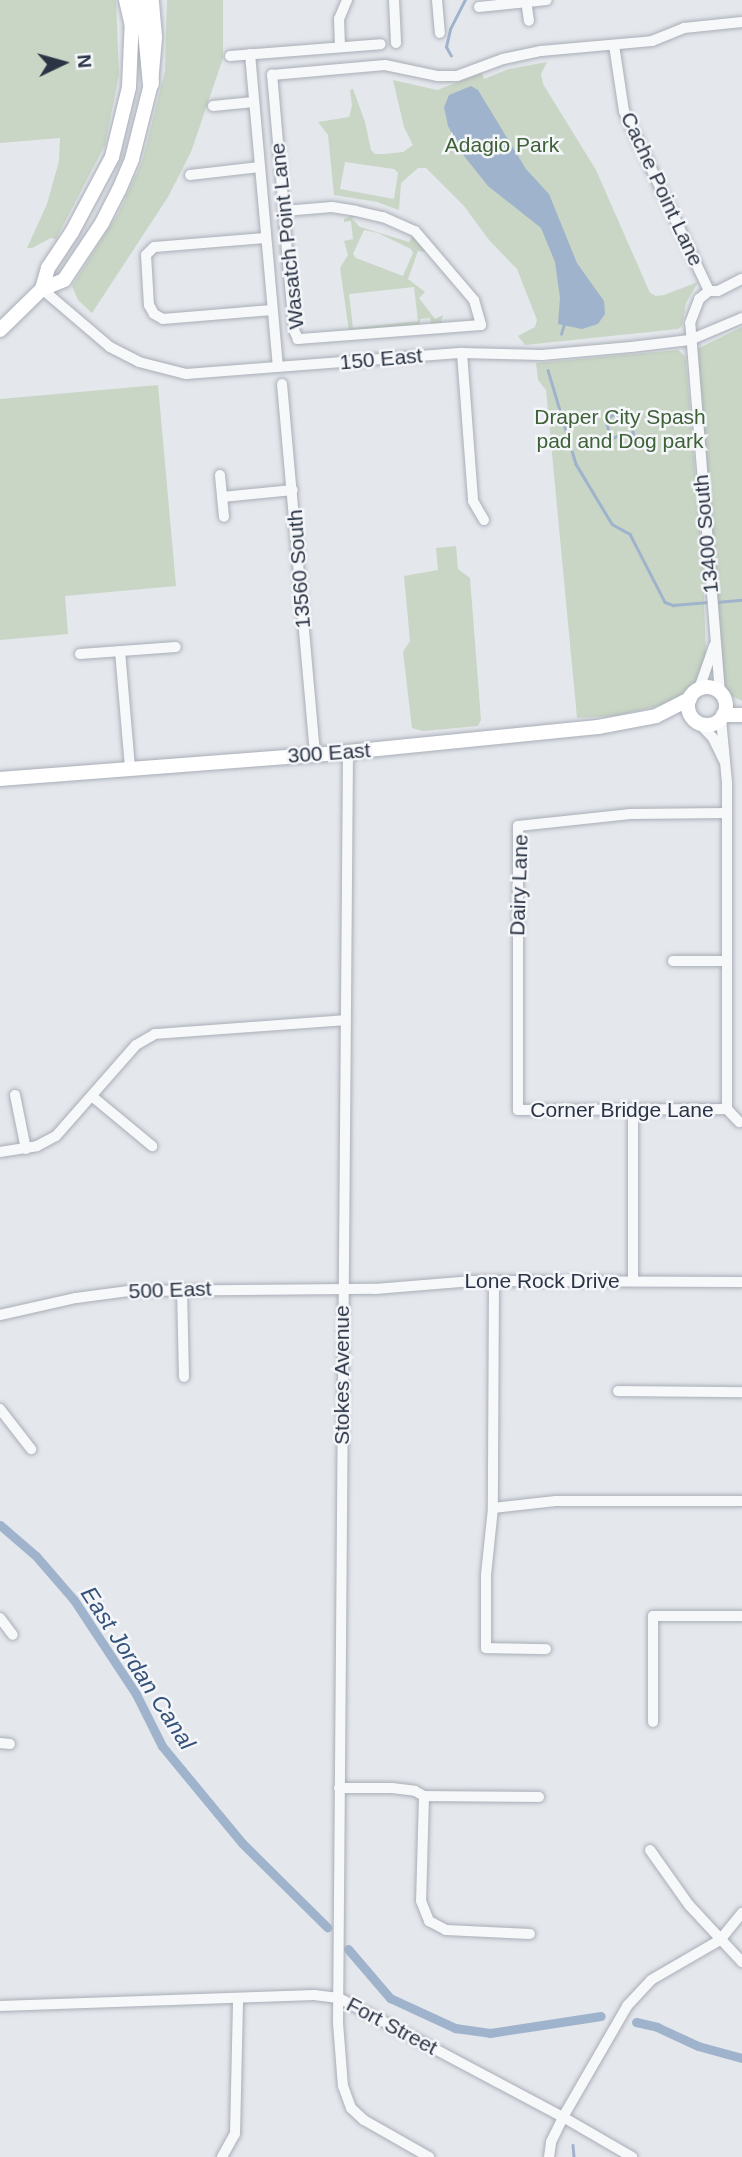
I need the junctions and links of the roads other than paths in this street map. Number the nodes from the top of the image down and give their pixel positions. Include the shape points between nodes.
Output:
1 (129, 0) edge
2 (143, 0) edge
3 (152, 0) edge
4 (347, 0) edge
5 (394, 0) edge
6 (437, 0) edge
7 (547, 0) edge
8 (526, 1) edge
9 (479, 7) dead end
10 (529, 21) dead end
11 (742, 22) edge
12 (133, 26) joint
13 (440, 33) dead end
14 (396, 43) dead end
15 (381, 44) dead end
16 (614, 45) junction
17 (341, 47) junction
18 (250, 54) junction
19 (230, 56) dead end
20 (151, 84) junction
21 (254, 102) junction
22 (212, 106) dead end
23 (260, 167) junction
24 (190, 174) dead end
25 (284, 211) junction
26 (265, 238) junction
27 (742, 279) edge
28 (42, 289) junction
29 (709, 291) junction
30 (272, 310) junction
31 (742, 318) edge
32 (0, 330) edge
33 (690, 340) junction
34 (462, 353) junction
35 (278, 368) junction
36 (282, 384) dead end
37 (220, 475) dead end
38 (293, 490) junction
39 (222, 496) junction
40 (224, 517) dead end
41 (484, 520) dead end
42 (714, 646) junction
43 (176, 647) dead end
44 (120, 651) junction
45 (80, 654) dead end
46 (694, 694) junction
47 (722, 696) junction
48 (742, 704) edge
49 (742, 715) edge
50 (656, 716) junction
51 (722, 717) junction
52 (696, 721) junction
53 (348, 752) junction
54 (315, 754) junction
55 (724, 761) junction
56 (130, 767) junction
57 (0, 779) edge
58 (727, 813) junction
59 (673, 961) dead end
60 (727, 961) junction
61 (345, 1020) junction
62 (15, 1096) dead end
63 (93, 1097) junction
64 (518, 1110) joint
65 (633, 1110) junction
66 (727, 1110) junction
67 (739, 1122) dead end
68 (152, 1146) dead end
69 (26, 1149) junction
70 (0, 1152) edge
71 (494, 1281) junction
72 (633, 1281) junction
73 (742, 1282) edge
74 (342, 1288) junction
75 (182, 1289) junction
76 (0, 1315) edge
77 (184, 1377) dead end
78 (618, 1391) dead end
79 (742, 1392) edge
80 (0, 1409) edge
81 (31, 1450) dead end
82 (742, 1501) edge
83 (493, 1508) junction
84 (742, 1616) edge
85 (0, 1618) edge
86 (13, 1635) dead end
87 (546, 1649) dead end
88 (653, 1722) dead end
89 (339, 1788) junction
90 (424, 1796) junction
91 (539, 1797) dead end
92 (650, 1850) dead end
93 (742, 1913) edge
94 (530, 1934) dead end
95 (720, 1940) junction
96 (742, 1962) edge
97 (238, 1998) junction
98 (339, 1998) junction
99 (0, 2006) edge
100 (563, 2117) junction
101 (421, 2155) edge
102 (222, 2157) edge
103 (549, 2157) edge
104 (632, 2157) edge

1 - 12 highway
2 - 20 highway
3 - 20 main road
4 - 17 street via 339,19
5 - 14 street
6 - 13 street
7 - 8 street
8 - 9 street
8 - 10 street
11 - 16 street via 684,28 652,41
12 - 28 main road via 129,87 112,158 48,268
15 - 17 street
16 - 25 street, Wasatch Point Lane via 541,51 450,76 384,65 272,75
16 - 29 street, Cache Point Lane via 624,111
17 - 18 street
18 - 19 street
18 - 21 street
20 - 28 main road via 132,159 102,223 64,280
21 - 22 street
21 - 23 street
23 - 24 street
23 - 26 street
25 - 25 street, Wasatch Point Lane via 298,339 481,325 474,300 415,231 341,208
26 - 30 street
26 - 30 street via 154,247 146,255 149,305 163,319
27 - 29 street
28 - 32 main road
28 - 35 street, 150 East via 110,347 156,368 197,374
29 - 33 street, 13400 South via 693,310
30 - 35 street
31 - 33 street, 150 East
33 - 34 street, 150 East via 542,355
33 - 42 street, 13400 South
34 - 35 street, 150 East
34 - 41 street via 473,501
36 - 38 street, 13560 South
37 - 39 street
38 - 39 street
38 - 54 street, 13560 South
39 - 40 street
42 - 46 street, 13400 South
42 - 47 street, 13400 South
43 - 44 street
44 - 45 street
44 - 56 street
46 - 47 main road via 710,688
46 - 50 main road, 300 East
46 - 52 main road via 688,709
47 - 48 main road
47 - 51 main road
49 - 51 main road
50 - 52 main road, 300 East
50 - 53 main road, 300 East via 598,727
51 - 52 main road via 711,725
51 - 55 street, Corner Bridge Lane
52 - 55 street, Corner Bridge Lane via 713,738
53 - 54 main road, 300 East
53 - 61 street, Stokes Avenue
54 - 56 main road, 300 East
55 - 58 street, Corner Bridge Lane
56 - 57 main road, 300 East
58 - 60 street, Corner Bridge Lane
58 - 64 street, Dairy Lane via 630,814 518,825
59 - 60 street
60 - 66 street, Corner Bridge Lane
61 - 63 street via 155,1034 136,1045
61 - 74 street, Stokes Avenue
62 - 69 street
63 - 68 street
63 - 69 street via 56,1136
64 - 65 street, Corner Bridge Lane
65 - 66 street, Corner Bridge Lane
65 - 72 street
66 - 67 street, Corner Bridge Lane
69 - 70 street
71 - 72 street, Lone Rock Drive
71 - 74 street, Lone Rock Drive
71 - 83 street
72 - 73 street, Lone Rock Drive
74 - 75 street, 500 East
74 - 89 street, Stokes Avenue
75 - 76 street, 500 East via 93,1295
75 - 77 street
78 - 79 street
80 - 81 street
82 - 83 street via 556,1500
83 - 87 street via 485,1648
84 - 88 street via 653,1616
85 - 86 street
89 - 90 street via 392,1788
89 - 98 street, Stokes Avenue
90 - 91 street
90 - 94 street via 421,1901 429,1921 451,1931
92 - 95 street
93 - 95 street
95 - 96 street
95 - 100 street via 661,1974 634,1996
97 - 98 street, Fort Street
97 - 99 street, Fort Street
97 - 102 street via 235,2134
98 - 100 street, Fort Street
98 - 101 street, Stokes Avenue via 342,2074 348,2103 364,2120
100 - 103 street
100 - 104 street, Fort Street

